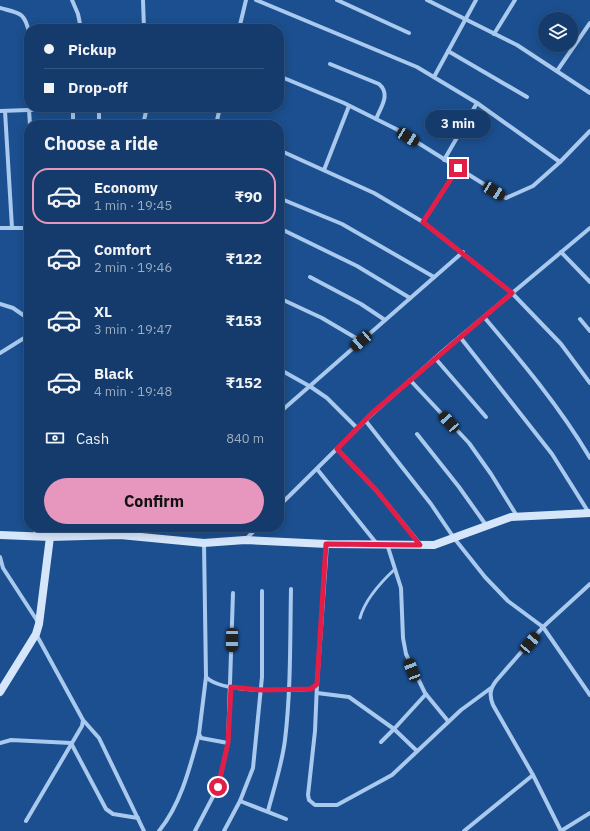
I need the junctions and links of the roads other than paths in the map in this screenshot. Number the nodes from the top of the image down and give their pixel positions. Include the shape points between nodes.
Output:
1 (72, 0) edge
2 (143, 0) edge
3 (246, 0) edge
4 (256, 0) edge
5 (337, 0) edge
6 (427, 0) edge
7 (476, 0) edge
8 (515, 0) edge
9 (0, 8) edge
10 (466, 19) junction
11 (590, 23) edge
12 (27, 24) edge
13 (80, 24) edge
14 (144, 24) edge
15 (240, 24) edge
16 (409, 33) dead end
17 (494, 34) junction
18 (448, 51) junction
19 (330, 64) dead end
20 (557, 71) junction
21 (284, 78) edge
22 (434, 78) junction
23 (590, 92) edge
24 (527, 96) dead end
25 (476, 103) junction
26 (349, 106) junction
27 (24, 110) edge
28 (0, 111) edge
29 (6, 111) junction
30 (376, 119) junction
31 (590, 131) edge
32 (284, 152) edge
33 (444, 160) junction
34 (560, 162) junction
35 (458, 168) junction
36 (324, 170) junction
37 (284, 200) edge
38 (423, 222) junction
39 (0, 228) edge
40 (12, 228) junction
41 (24, 228) edge
42 (284, 230) edge
43 (589, 230) edge
44 (463, 252) junction
45 (561, 252) junction
46 (310, 277) dead end
47 (434, 277) junction
48 (590, 282) edge
49 (512, 293) junction
50 (410, 298) junction
51 (284, 300) edge
52 (0, 304) edge
53 (24, 316) edge
54 (484, 317) junction
55 (580, 319) dead end
56 (385, 320) junction
57 (590, 331) edge
58 (460, 337) junction
59 (24, 338) edge
60 (361, 341) junction
61 (0, 353) edge
62 (435, 358) junction
63 (284, 372) edge
64 (410, 380) junction
65 (590, 383) edge
66 (311, 387) junction
67 (284, 409) edge
68 (486, 417) dead end
69 (366, 420) junction
70 (357, 428) junction
71 (417, 434) dead end
72 (337, 449) junction
73 (590, 458) edge
74 (317, 469) junction
75 (284, 501) edge
76 (590, 513) edge
77 (517, 516) junction
78 (486, 525) junction
79 (36, 532) edge
80 (98, 532) edge
81 (116, 532) edge
82 (128, 532) edge
83 (253, 532) edge
84 (0, 536) edge
85 (98, 536) junction
86 (35, 537) junction
87 (50, 537) junction
88 (454, 538) junction
89 (245, 540) junction
90 (204, 543) junction
91 (326, 544) junction
92 (378, 544) junction
93 (387, 544) junction
94 (420, 545) junction
95 (0, 557) edge
96 (2, 569) edge
97 (394, 569) junction
98 (590, 584) edge
99 (291, 589) dead end
100 (262, 591) dead end
101 (233, 593) dead end
102 (360, 618) dead end
103 (39, 624) junction
104 (543, 627) junction
105 (36, 634) junction
106 (206, 678) junction
107 (317, 684) junction
108 (231, 687) junction
109 (491, 688) junction
110 (262, 690) junction
111 (289, 690) junction
112 (0, 692) edge
113 (317, 694) junction
114 (426, 694) junction
115 (590, 695) edge
116 (83, 720) junction
117 (448, 721) junction
118 (394, 729) junction
119 (199, 734) junction
120 (381, 742) dead end
121 (0, 743) edge
122 (71, 743) junction
123 (228, 743) junction
124 (417, 751) junction
125 (533, 776) junction
126 (240, 801) junction
127 (268, 811) junction
128 (590, 813) edge
129 (138, 818) junction
130 (286, 820) dead end
131 (26, 821) dead end
132 (144, 831) edge
133 (159, 831) edge
134 (195, 831) edge
135 (224, 831) edge
136 (464, 831) edge
137 (561, 831) edge

1 - 13 street
2 - 14 street
3 - 15 street
4 - 22 street via 342,34 417,67
5 - 16 street
6 - 10 street
7 - 10 street
8 - 17 street
9 - 12 street via 19,13 25,18
10 - 17 street
10 - 18 street
11 - 20 street
17 - 20 street via 517,45
18 - 22 street
18 - 24 street
19 - 30 street via 379,84 385,89 386,94
20 - 23 street
21 - 26 street
22 - 25 street
25 - 33 street
25 - 34 street
26 - 30 street
26 - 36 street
27 - 29 street
28 - 29 street
29 - 40 street
30 - 33 street
31 - 34 street
32 - 36 street
33 - 35 street
34 - 35 street via 533,186 506,198
35 - 38 street
36 - 38 street via 374,193
37 - 47 street via 342,224
38 - 44 street
39 - 40 street
40 - 41 street
42 - 50 street via 357,266
43 - 45 street
44 - 47 street
44 - 49 street
45 - 48 street
45 - 49 street
46 - 56 street
47 - 50 street
49 - 54 street
49 - 65 street via 561,344
50 - 56 street
51 - 60 street via 322,318
52 - 53 street via 13,308
54 - 58 street
54 - 73 street via 534,375
55 - 57 street
56 - 60 street
58 - 62 street
58 - 76 street via 552,454
59 - 61 street
60 - 66 street
62 - 64 street
62 - 68 street
63 - 66 street
64 - 69 street
64 - 77 street via 469,443 492,474
66 - 67 street
66 - 70 street via 327,398
69 - 70 street
69 - 88 street
70 - 72 street
71 - 78 street
72 - 74 street
72 - 94 street via 376,490
74 - 75 street
74 - 92 street
76 - 77 main road
77 - 78 main road
78 - 88 main road
79 - 86 street
80 - 85 street
81 - 85 main road
82 - 90 main road
83 - 89 street
84 - 86 main road
85 - 87 main road
86 - 87 main road
87 - 103 main road
88 - 94 main road via 434,545
88 - 104 street via 508,601
89 - 90 main road
89 - 91 main road
90 - 106 street
91 - 92 main road
91 - 107 street
92 - 93 main road
93 - 94 main road
93 - 97 street
95 - 96 street
96 - 103 street
97 - 102 lane via 381,582 362,610
97 - 114 street via 401,588 406,654
98 - 104 street
99 - 111 street
100 - 110 street
101 - 108 street
103 - 105 main road
104 - 109 street
104 - 115 street
105 - 112 main road
105 - 116 street
106 - 108 street via 211,683
106 - 119 street
107 - 111 street via 311,689
107 - 113 street
108 - 110 street
108 - 123 street
109 - 117 street
109 - 125 street via 493,705
110 - 111 street
110 - 126 street via 253,768
111 - 127 street via 281,763
113 - 118 street via 349,697
113 - 124 street via 308,796 315,804 337,805 392,775
114 - 117 street
114 - 118 street
116 - 122 street
116 - 129 street via 99,738
117 - 124 street
118 - 120 street
118 - 124 street
119 - 123 street via 201,738
119 - 133 street via 189,770 170,817
121 - 122 street via 11,740
122 - 129 street via 106,809 114,814
122 - 131 street
123 - 134 street via 218,787
125 - 136 street
125 - 137 street
126 - 127 street
126 - 135 street
127 - 130 street
128 - 137 street
129 - 132 street

